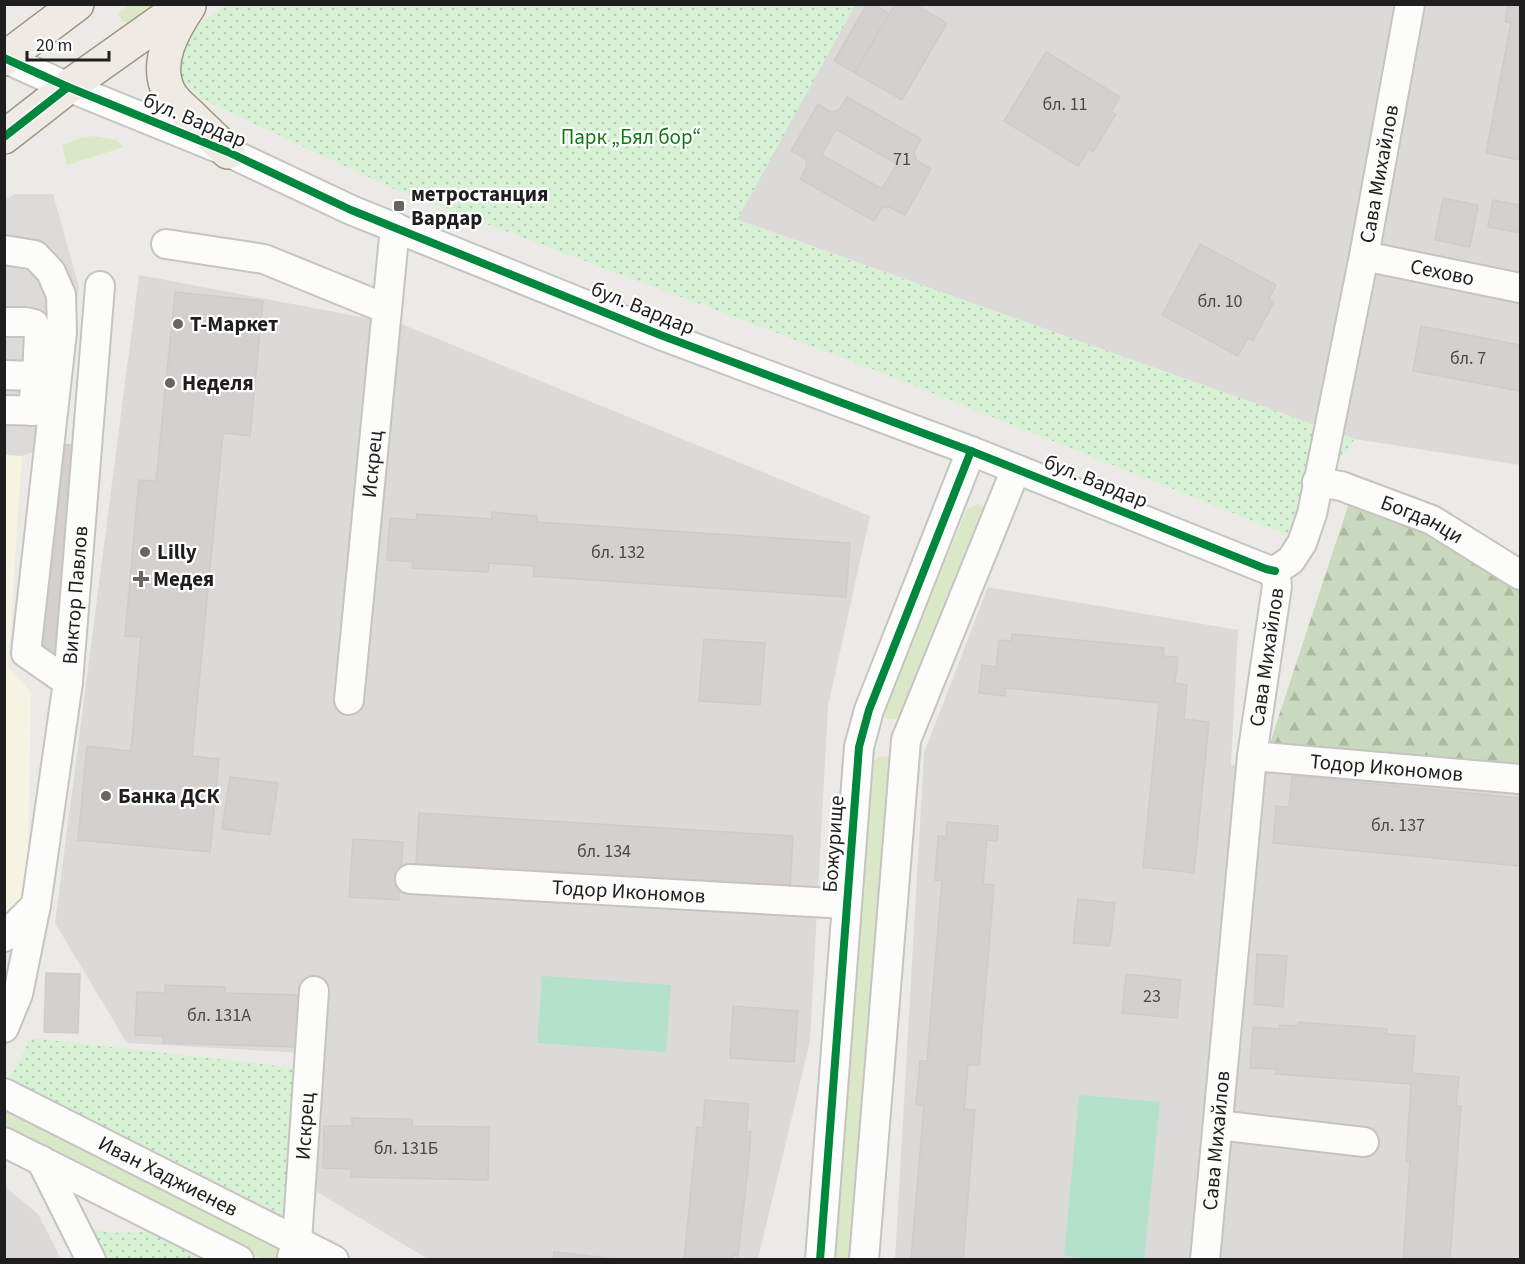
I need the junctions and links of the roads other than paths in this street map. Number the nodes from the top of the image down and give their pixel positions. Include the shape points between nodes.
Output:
1 (77, 4) edge
2 (185, 4) edge
3 (190, 4) edge
4 (1410, 4) edge
5 (5, 59) edge
6 (68, 87) junction
7 (4, 137) edge
8 (228, 152) junction
9 (395, 227) junction
10 (166, 244) dead end
11 (4, 249) edge
12 (1364, 256) junction
13 (100, 286) dead end
14 (1521, 288) edge
15 (387, 309) junction
16 (4, 322) edge
17 (4, 375) edge
18 (36, 376) junction
19 (30, 411) edge
20 (971, 451) junction
21 (1016, 469) junction
22 (1317, 482) junction
23 (1275, 571) junction
24 (1521, 575) edge
25 (68, 682) junction
26 (349, 700) dead end
27 (1252, 756) junction
28 (1521, 779) edge
29 (410, 879) dead end
30 (847, 904) junction
31 (36, 905) junction
32 (4, 937) edge
33 (314, 991) dead end
34 (4, 1028) edge
35 (4, 1093) edge
36 (1218, 1125) junction
37 (4, 1142) edge
38 (1364, 1142) dead end
39 (41, 1160) junction
40 (294, 1250) edge
41 (91, 1260) edge
42 (239, 1260) edge
43 (334, 1260) edge
44 (820, 1260) edge
45 (864, 1260) edge
46 (1205, 1260) edge

1 - 5 main road
2 - 6 main road
3 - 8 main road via 167,49 165,82 172,98
4 - 12 street, Сава Михайлов
5 - 6 street, бул. Вардар
6 - 7 main road
6 - 8 street, бул. Вардар
8 - 9 street, бул. Вардар
9 - 15 street, Искрец
9 - 20 street, бул. Вардар via 663,336
10 - 15 street via 264,259
11 - 19 street via 35,255 51,272 61,295 62,332
12 - 14 street, Сехово
12 - 22 street, Сава Михайлов
13 - 25 street, Виктор Павлов
15 - 26 street, Искрец
16 - 18 street via 34,324 39,333
17 - 18 street
18 - 19 street
19 - 25 street via 26,653
20 - 21 street, бул. Вардар
20 - 30 street, Божурище via 862,735
21 - 23 street, бул. Вардар
21 - 45 street via 906,740
22 - 23 street, Сава Михайлов via 1302,543 1291,560
22 - 24 street, Богданци via 1341,486 1432,520
23 - 27 street, Сава Михайлов via 1277,586
25 - 31 street, Виктор Павлов
27 - 28 street, Тодор Икономов
27 - 36 street, Сава Михайлов
29 - 30 street, Тодор Икономов
30 - 44 street, Божурище
31 - 32 street
31 - 34 street, Виктор Павлов via 18,994
33 - 40 street, Искрец
35 - 40 street, Иван Хаджиенев
36 - 38 street
36 - 46 street, Сава Михайлов
37 - 39 street, Иван Хаджиенев
39 - 41 street
39 - 42 street, Иван Хаджиенев
40 - 43 street, Иван Хаджиенев

